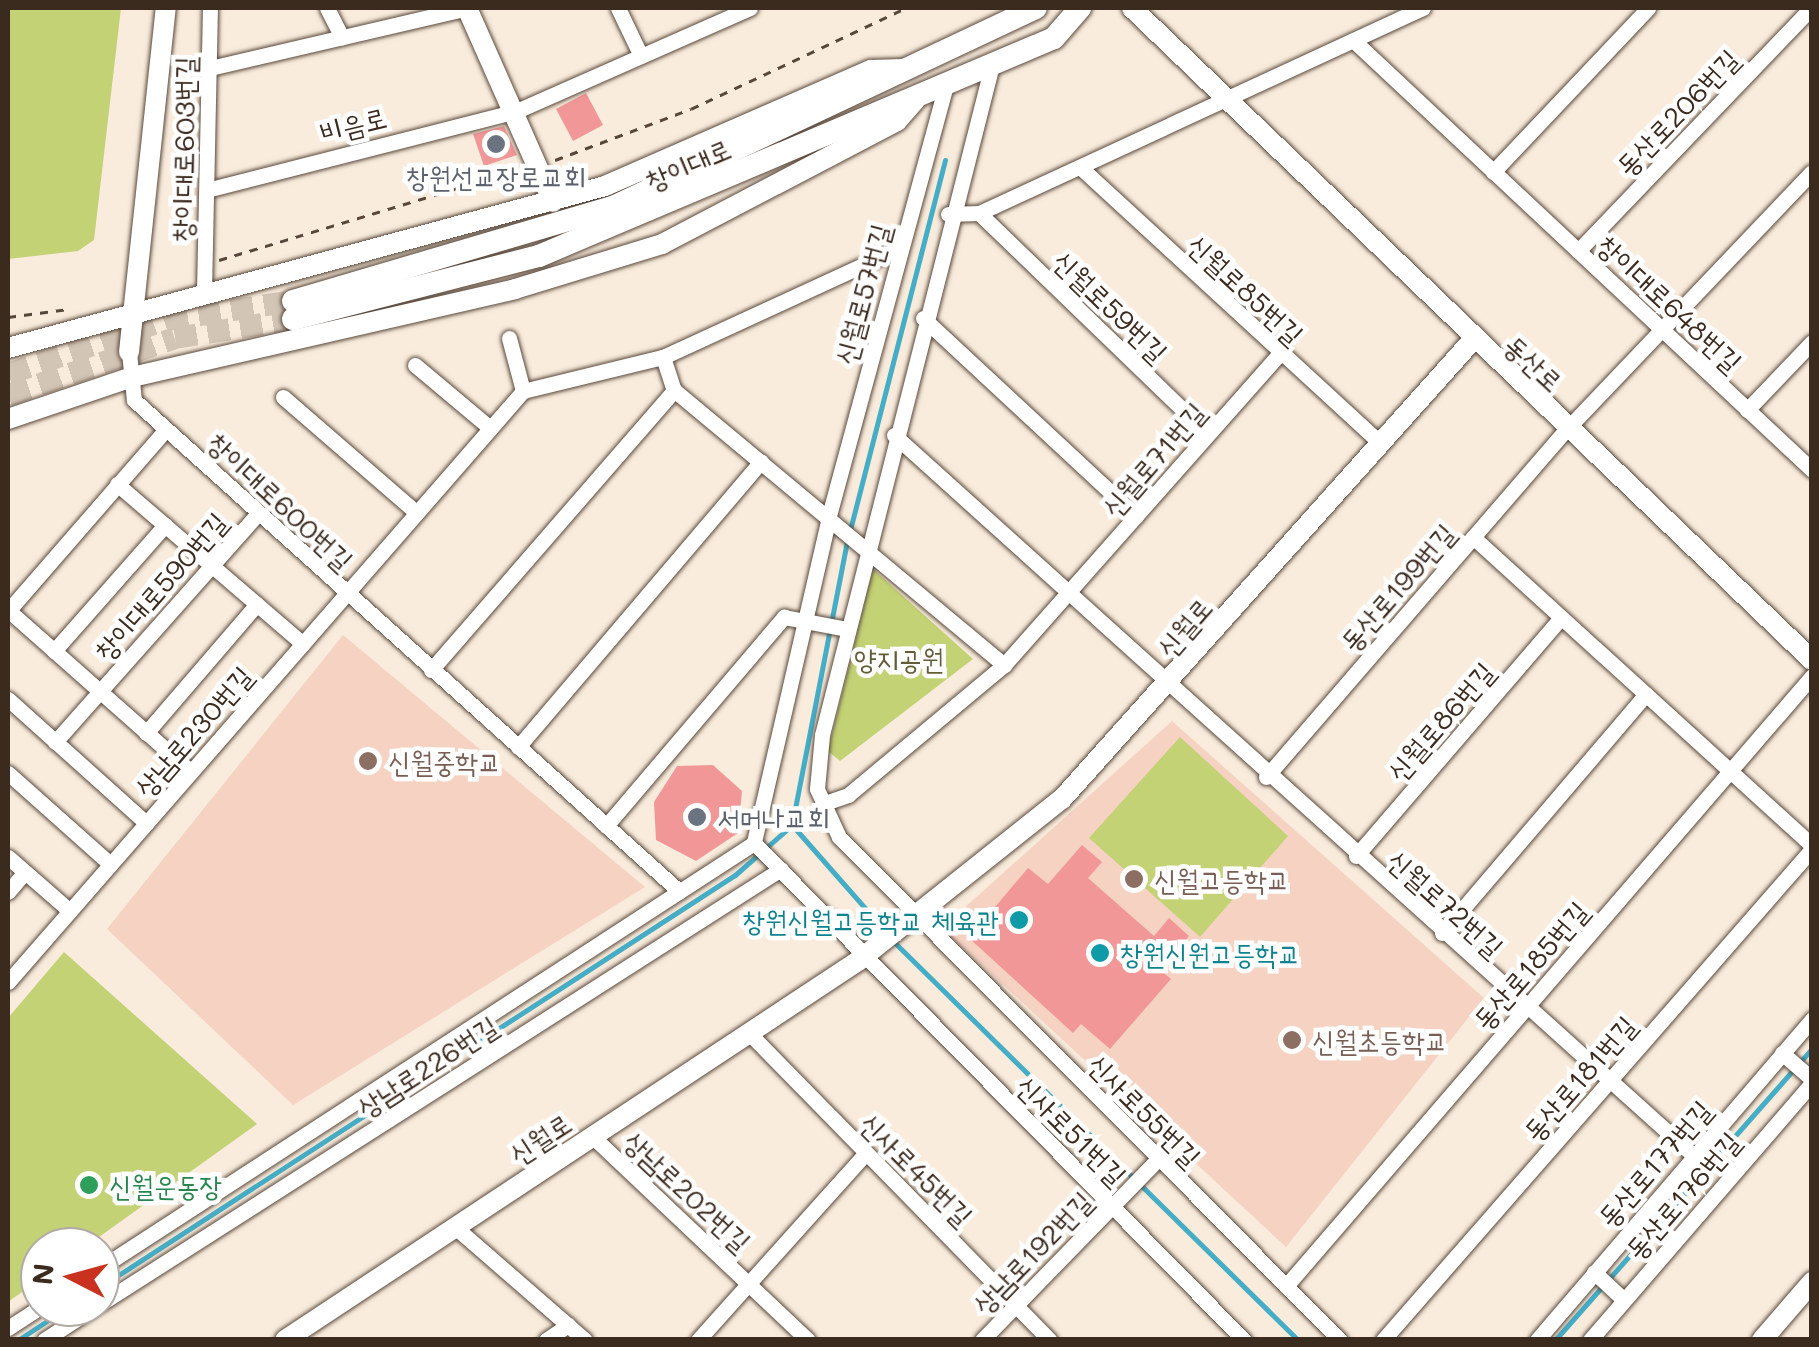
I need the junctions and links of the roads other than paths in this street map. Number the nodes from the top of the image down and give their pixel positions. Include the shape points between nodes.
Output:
1 (166, 8) edge
2 (210, 8) edge
3 (327, 8) edge
4 (467, 8) edge
5 (618, 8) edge
6 (1080, 8) edge
7 (1132, 8) edge
8 (1423, 8) edge
9 (1648, 8) edge
10 (744, 9) edge
11 (1809, 10) edge
12 (1020, 11) edge
13 (342, 37) junction
14 (1352, 40) junction
15 (641, 56) junction
16 (992, 65) junction
17 (210, 68) junction
18 (910, 69) junction
19 (946, 85) junction
20 (1228, 96) junction
21 (915, 100) junction
22 (514, 112) junction
23 (1080, 166) junction
24 (1494, 172) junction
25 (1812, 172) edge
26 (207, 190) junction
27 (554, 202) junction
28 (979, 213) junction
29 (948, 214) junction
30 (900, 248) junction
31 (1578, 251) junction
32 (204, 292) junction
33 (135, 309) junction
34 (923, 318) junction
35 (1662, 330) junction
36 (509, 338) dead end
37 (1471, 342) junction
38 (1812, 342) edge
39 (8, 348) edge
40 (129, 352) joint
41 (1278, 355) junction
42 (663, 358) junction
43 (416, 365) dead end
44 (132, 376) junction
45 (674, 390) junction
46 (523, 391) junction
47 (283, 397) dead end
48 (1748, 410) junction
49 (8, 419) edge
50 (490, 428) junction
51 (166, 429) junction
52 (1566, 430) junction
53 (1208, 434) junction
54 (894, 435) junction
55 (1381, 444) junction
56 (761, 461) junction
57 (1812, 470) edge
58 (118, 484) junction
59 (258, 513) junction
60 (417, 513) junction
61 (1136, 516) junction
62 (834, 521) junction
63 (165, 525) junction
64 (1473, 537) junction
65 (862, 545) junction
66 (212, 565) junction
67 (346, 594) junction
68 (1066, 595) junction
69 (257, 604) junction
70 (8, 610) edge
71 (811, 618) junction
72 (1561, 618) junction
73 (844, 628) junction
74 (303, 644) junction
75 (54, 651) junction
76 (1812, 660) edge
77 (1004, 665) junction
78 (431, 670) junction
79 (1812, 676) edge
80 (1166, 688) junction
81 (100, 692) junction
82 (1646, 694) junction
83 (8, 699) edge
84 (146, 732) junction
85 (55, 742) junction
86 (518, 748) junction
87 (191, 772) junction
88 (1730, 772) junction
89 (8, 774) edge
90 (1266, 777) junction
91 (822, 804) junction
92 (146, 823) junction
93 (606, 826) junction
94 (755, 843) junction
95 (1812, 847) edge
96 (1356, 856) junction
97 (8, 857) edge
98 (110, 864) junction
99 (776, 864) junction
100 (25, 872) junction
101 (8, 892) edge
102 (679, 892) junction
103 (70, 911) junction
104 (913, 917) junction
105 (1442, 933) junction
106 (870, 952) junction
107 (8, 982) edge
108 (1527, 1008) junction
109 (1812, 1020) edge
110 (748, 1033) junction
111 (1785, 1056) junction
112 (1811, 1080) edge
113 (1609, 1081) junction
114 (592, 1136) junction
115 (866, 1153) junction
116 (1693, 1155) junction
117 (1156, 1161) junction
118 (1114, 1202) junction
119 (455, 1227) junction
120 (120, 1255) edge
121 (1596, 1274) junction
122 (1812, 1282) edge
123 (749, 1283) junction
124 (1286, 1286) junction
125 (120, 1292) edge
126 (1622, 1298) junction
127 (1015, 1303) junction
128 (568, 1325) junction
129 (285, 1340) edge
130 (546, 1340) edge
131 (585, 1340) edge
132 (698, 1340) edge
133 (808, 1340) edge
134 (982, 1340) edge
135 (1050, 1340) edge
136 (1244, 1340) edge
137 (1340, 1340) edge
138 (1383, 1340) edge
139 (1536, 1340) edge
140 (1590, 1340) edge
141 (1762, 1340) edge

1 - 33 street
2 - 17 street, 창이대로603번길
3 - 13 street
4 - 13 street
4 - 22 street
5 - 15 street
6 - 16 main road, 창이대로 via 1054,38
7 - 20 street, 동산로
8 - 14 street
9 - 24 street
10 - 15 street, 비음로
11 - 31 street, 동산로206번길
12 - 18 main road, 창이대로
13 - 17 street
14 - 20 street
14 - 24 street, 창이대로648번길
15 - 22 street, 비음로
16 - 19 main road, 창이대로
16 - 29 street
17 - 26 street, 창이대로603번길
18 - 21 main road, 창이대로 via 615,206 293,310 539,256
18 - 27 street via 872,70
19 - 21 main road, 창이대로
19 - 30 street, 신월로57번길
20 - 23 street
20 - 37 street, 동산로
21 - 44 street via 897,121 662,244 515,289
22 - 26 street, 비음로
22 - 27 street
23 - 28 street
23 - 41 street, 신월로85번길
24 - 31 street, 창이대로648번길
25 - 35 street, 동산로199번길
26 - 32 street, 창이대로603번길
27 - 32 street
28 - 29 street
28 - 53 street, 신월로59번길
29 - 34 street
30 - 42 street
30 - 62 street, 신월로57번길
31 - 35 street, 창이대로648번길
32 - 33 street
33 - 39 street
33 - 40 street
34 - 54 street
34 - 61 street
35 - 48 street, 창이대로648번길
35 - 52 street, 동산로199번길
36 - 46 street
37 - 52 street, 동산로
37 - 55 street, 신월로
38 - 48 street
40 - 44 street, 창이대로600번길
41 - 53 street, 신월로71번길
41 - 55 street, 신월로85번길
42 - 45 street
42 - 46 street
43 - 50 street
44 - 49 street
44 - 51 street, 창이대로600번길 via 134,400
45 - 56 street
45 - 78 street
46 - 50 street, 상남로230번길
47 - 60 street
48 - 57 street, 창이대로648번길
50 - 60 street, 상남로230번길
51 - 58 street, 창이대로590번길
51 - 59 street, 창이대로600번길
52 - 64 street, 동산로199번길
52 - 76 street, 동산로
53 - 61 street, 신월로71번길
54 - 65 street
54 - 68 street
55 - 80 street, 신월로
56 - 62 street
56 - 86 street
58 - 63 street
58 - 70 street, 창이대로590번길
59 - 66 street, 창이대로590번길
59 - 67 street, 창이대로600번길
60 - 67 street, 상남로230번길
61 - 68 street, 신월로71번길
62 - 65 street
62 - 71 street, 신월로57번길
63 - 66 street
63 - 75 street, 창이대로590번길
64 - 72 street
64 - 90 street, 동산로199번길
65 - 73 street
65 - 77 street
66 - 69 street
66 - 81 street, 창이대로590번길
67 - 74 street, 상남로230번길
67 - 78 street, 창이대로600번길
68 - 77 street
68 - 80 street
69 - 74 street
69 - 84 street
70 - 75 street, 창이대로590번길
71 - 73 street
71 - 93 street via 784,617
71 - 94 street, 신월로57번길
72 - 82 street
72 - 96 street, 신월로86번길
73 - 91 street via 816,762
74 - 87 street, 상남로230번길
75 - 81 street, 창이대로590번길
77 - 91 street via 848,795
78 - 86 street, 창이대로600번길
79 - 88 street, 동산로185번길
80 - 90 street, 신월로72번길
80 - 104 street, 신월로 via 1062,799
81 - 84 street, 창이대로590번길
81 - 85 street
82 - 88 street
82 - 105 street
83 - 85 street
84 - 87 street, 창이대로590번길
85 - 92 street
86 - 93 street, 창이대로600번길
87 - 92 street, 상남로230번길
88 - 95 street
88 - 108 street, 동산로185번길
89 - 98 street
90 - 96 street, 신월로72번길
91 - 104 street via 838,837
92 - 98 street, 상남로230번길
93 - 102 street, 창이대로600번길
94 - 99 street
94 - 102 street
95 - 113 street, 동산로181번길
96 - 105 street, 신월로72번길
97 - 100 street
98 - 103 street, 상남로230번길
99 - 106 street
99 - 125 street, 상남로226번길
100 - 101 street
100 - 103 street
102 - 120 street
103 - 107 street, 상남로230번길
104 - 106 street, 신월로
104 - 117 street, 신사로55번길
105 - 108 street, 신월로72번길
106 - 110 street, 신월로
106 - 118 street, 신사로51번길
108 - 113 street, 신월로72번길
108 - 124 street, 동산로185번길
109 - 111 street, 동산로177번길
110 - 114 street, 신월로
110 - 115 street, 신사로45번길
111 - 112 street
111 - 116 street, 동산로177번길
112 - 126 street, 동산로176번길
113 - 116 street, 신월로72번길
113 - 138 street, 동산로181번길
114 - 119 street, 신월로
114 - 123 street, 상남로202번길
115 - 123 street, 상남로202번길
115 - 127 street, 신사로45번길
116 - 121 street, 동산로177번길
117 - 118 street, 상남로192번길
117 - 124 street, 신사로55번길
118 - 127 street, 상남로192번길
118 - 136 street, 신사로51번길
119 - 128 street
119 - 129 street, 신월로
121 - 126 street
121 - 139 street, 동산로177번길
122 - 141 street
123 - 132 street, 상남로202번길
123 - 133 street
124 - 137 street, 신사로55번길
126 - 140 street, 동산로176번길
127 - 134 street, 상남로192번길
127 - 135 street, 신사로45번길
128 - 130 street
128 - 131 street

